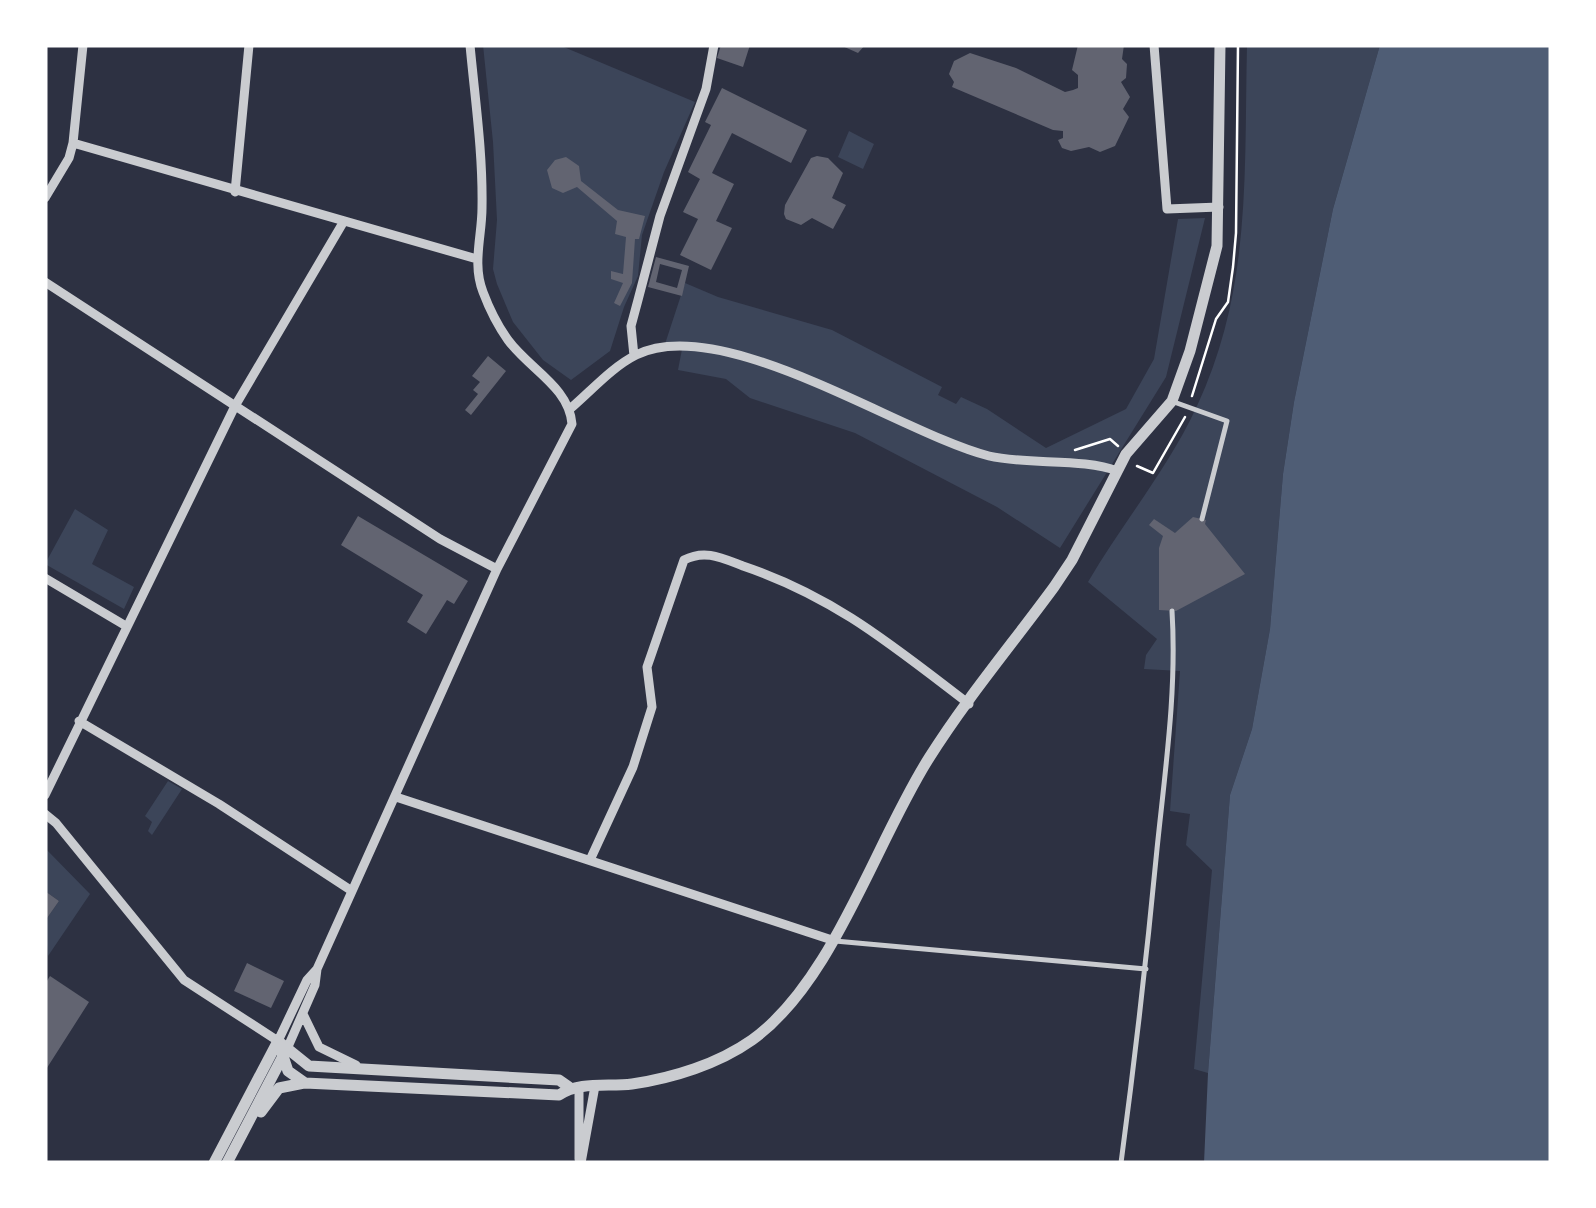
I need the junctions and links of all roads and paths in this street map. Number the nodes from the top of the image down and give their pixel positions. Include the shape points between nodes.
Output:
1 (84, 45) edge
2 (250, 45) edge
3 (470, 45) edge
4 (714, 45) edge
5 (1154, 45) edge
6 (1220, 45) edge
7 (1238, 45) edge
8 (74, 143) junction
9 (235, 192) junction
10 (45, 198) edge
11 (1220, 207) junction
12 (344, 221) junction
13 (1236, 232) dead end
14 (476, 259) junction
15 (45, 282) edge
16 (634, 356) junction
17 (1172, 400) junction
18 (235, 406) junction
19 (571, 408) junction
20 (1074, 450) dead end
21 (1126, 454) junction
22 (1117, 471) junction
23 (1202, 519) dead end
24 (497, 569) junction
25 (45, 578) edge
26 (1172, 611) dead end
27 (126, 626) junction
28 (969, 704) junction
29 (79, 720) junction
30 (45, 795) edge
31 (396, 796) junction
32 (45, 814) edge
33 (590, 860) junction
34 (352, 891) junction
35 (832, 940) junction
36 (1146, 969) junction
37 (317, 970) junction
38 (302, 1014) junction
39 (283, 1049) junction
40 (363, 1068) junction
41 (305, 1083) junction
42 (595, 1086) junction
43 (574, 1087) junction
44 (244, 1130) junction
45 (214, 1163) edge
46 (227, 1163) edge
47 (580, 1163) edge
48 (1121, 1163) edge

1 - 8 street
2 - 9 street
3 - 14 street via 482,209
4 - 16 street via 706,89 641,286 631,326
5 - 11 street via 1167,209
6 - 11 street
7 - 13 path
8 - 9 street
8 - 10 street
9 - 12 street
11 - 17 street via 1210,278
12 - 14 street
12 - 18 street
14 - 19 street via 481,289 508,340
15 - 18 street
16 - 19 street
16 - 22 street via 658,348 700,348 769,364 988,456
17 - 21 street
17 - 23 lane via 1227,421
18 - 24 street
18 - 27 street
19 - 24 street via 572,424
20 - 21 path via 1110,438
21 - 22 street
22 - 28 street via 1072,560
24 - 31 street
25 - 27 street
26 - 36 lane via 1166,764
27 - 29 street
28 - 33 street via 824,599 708,553 694,555 684,560 646,668 652,707 633,767
28 - 35 street via 897,811
29 - 30 street
29 - 34 street
31 - 33 street
31 - 34 street
32 - 39 street via 184,980
33 - 35 street
34 - 37 street
35 - 36 lane
35 - 42 street via 787,1010 751,1041 658,1080
36 - 48 lane
37 - 38 street
37 - 39 street via 307,980
38 - 39 street
38 - 40 street via 319,1046
39 - 40 street via 309,1066
39 - 41 street via 291,1076
39 - 44 street
39 - 45 street
40 - 43 street via 559,1080
41 - 43 street via 559,1095
41 - 44 street via 278,1088
42 - 43 street
42 - 47 street
43 - 47 street
44 - 46 street

